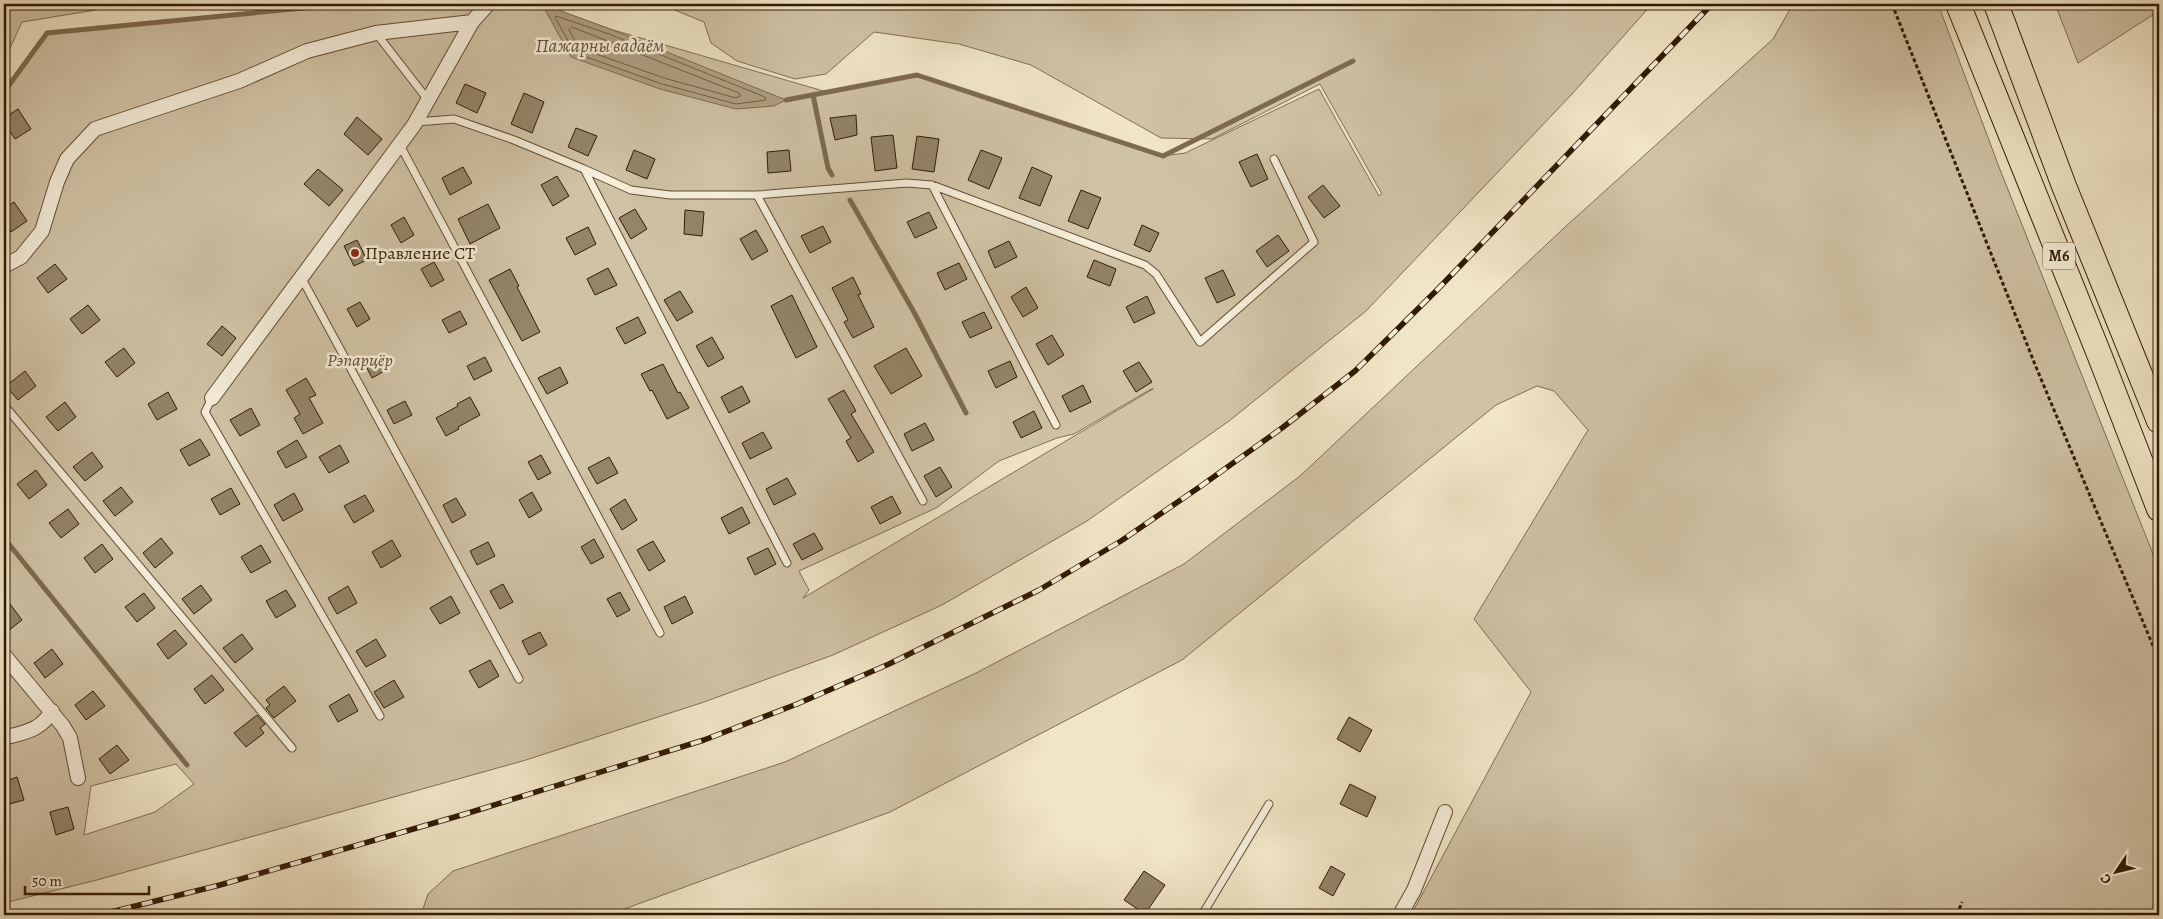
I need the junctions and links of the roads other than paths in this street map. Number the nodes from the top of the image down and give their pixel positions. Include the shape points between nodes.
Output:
1 (488, 4) edge
2 (1958, 4) edge
3 (1996, 4) edge
4 (472, 22) junction
5 (376, 33) junction
6 (428, 100) junction
7 (415, 122) junction
8 (400, 144) junction
9 (1274, 159) dead end
10 (584, 169) junction
11 (932, 185) junction
12 (757, 195) junction
13 (4, 266) edge
14 (301, 277) junction
15 (212, 398) joint
16 (4, 405) edge
17 (2159, 421) edge
18 (1056, 425) dead end
19 (923, 501) dead end
20 (2159, 509) edge
21 (787, 563) dead end
22 (660, 633) dead end
23 (4, 655) edge
24 (519, 679) dead end
25 (52, 712) junction
26 (380, 716) dead end
27 (4, 738) edge
28 (292, 748) dead end
29 (78, 778) dead end
30 (1269, 804) dead end
31 (1445, 812) dead end
32 (1202, 915) edge
33 (1400, 915) edge

1 - 4 street
2 - 20 highway, М6
3 - 17 highway, М6 via 2064,186
4 - 5 street
4 - 6 street
5 - 6 lane
5 - 13 street via 307,51 239,81 95,129 67,159 42,231 21,257
6 - 7 street
7 - 8 street
7 - 10 lane via 454,119
8 - 14 street
8 - 22 lane
9 - 11 lane via 1314,242 1200,342 1156,274 1145,265
10 - 12 lane via 631,190 670,195
10 - 21 lane
11 - 12 lane via 907,183
11 - 18 lane
12 - 19 lane
14 - 15 street
14 - 24 lane
15 - 26 lane via 205,412
16 - 28 lane
23 - 25 street
25 - 27 street via 46,722 32,730
25 - 29 street via 70,738
30 - 32 lane
31 - 33 street via 1414,890

